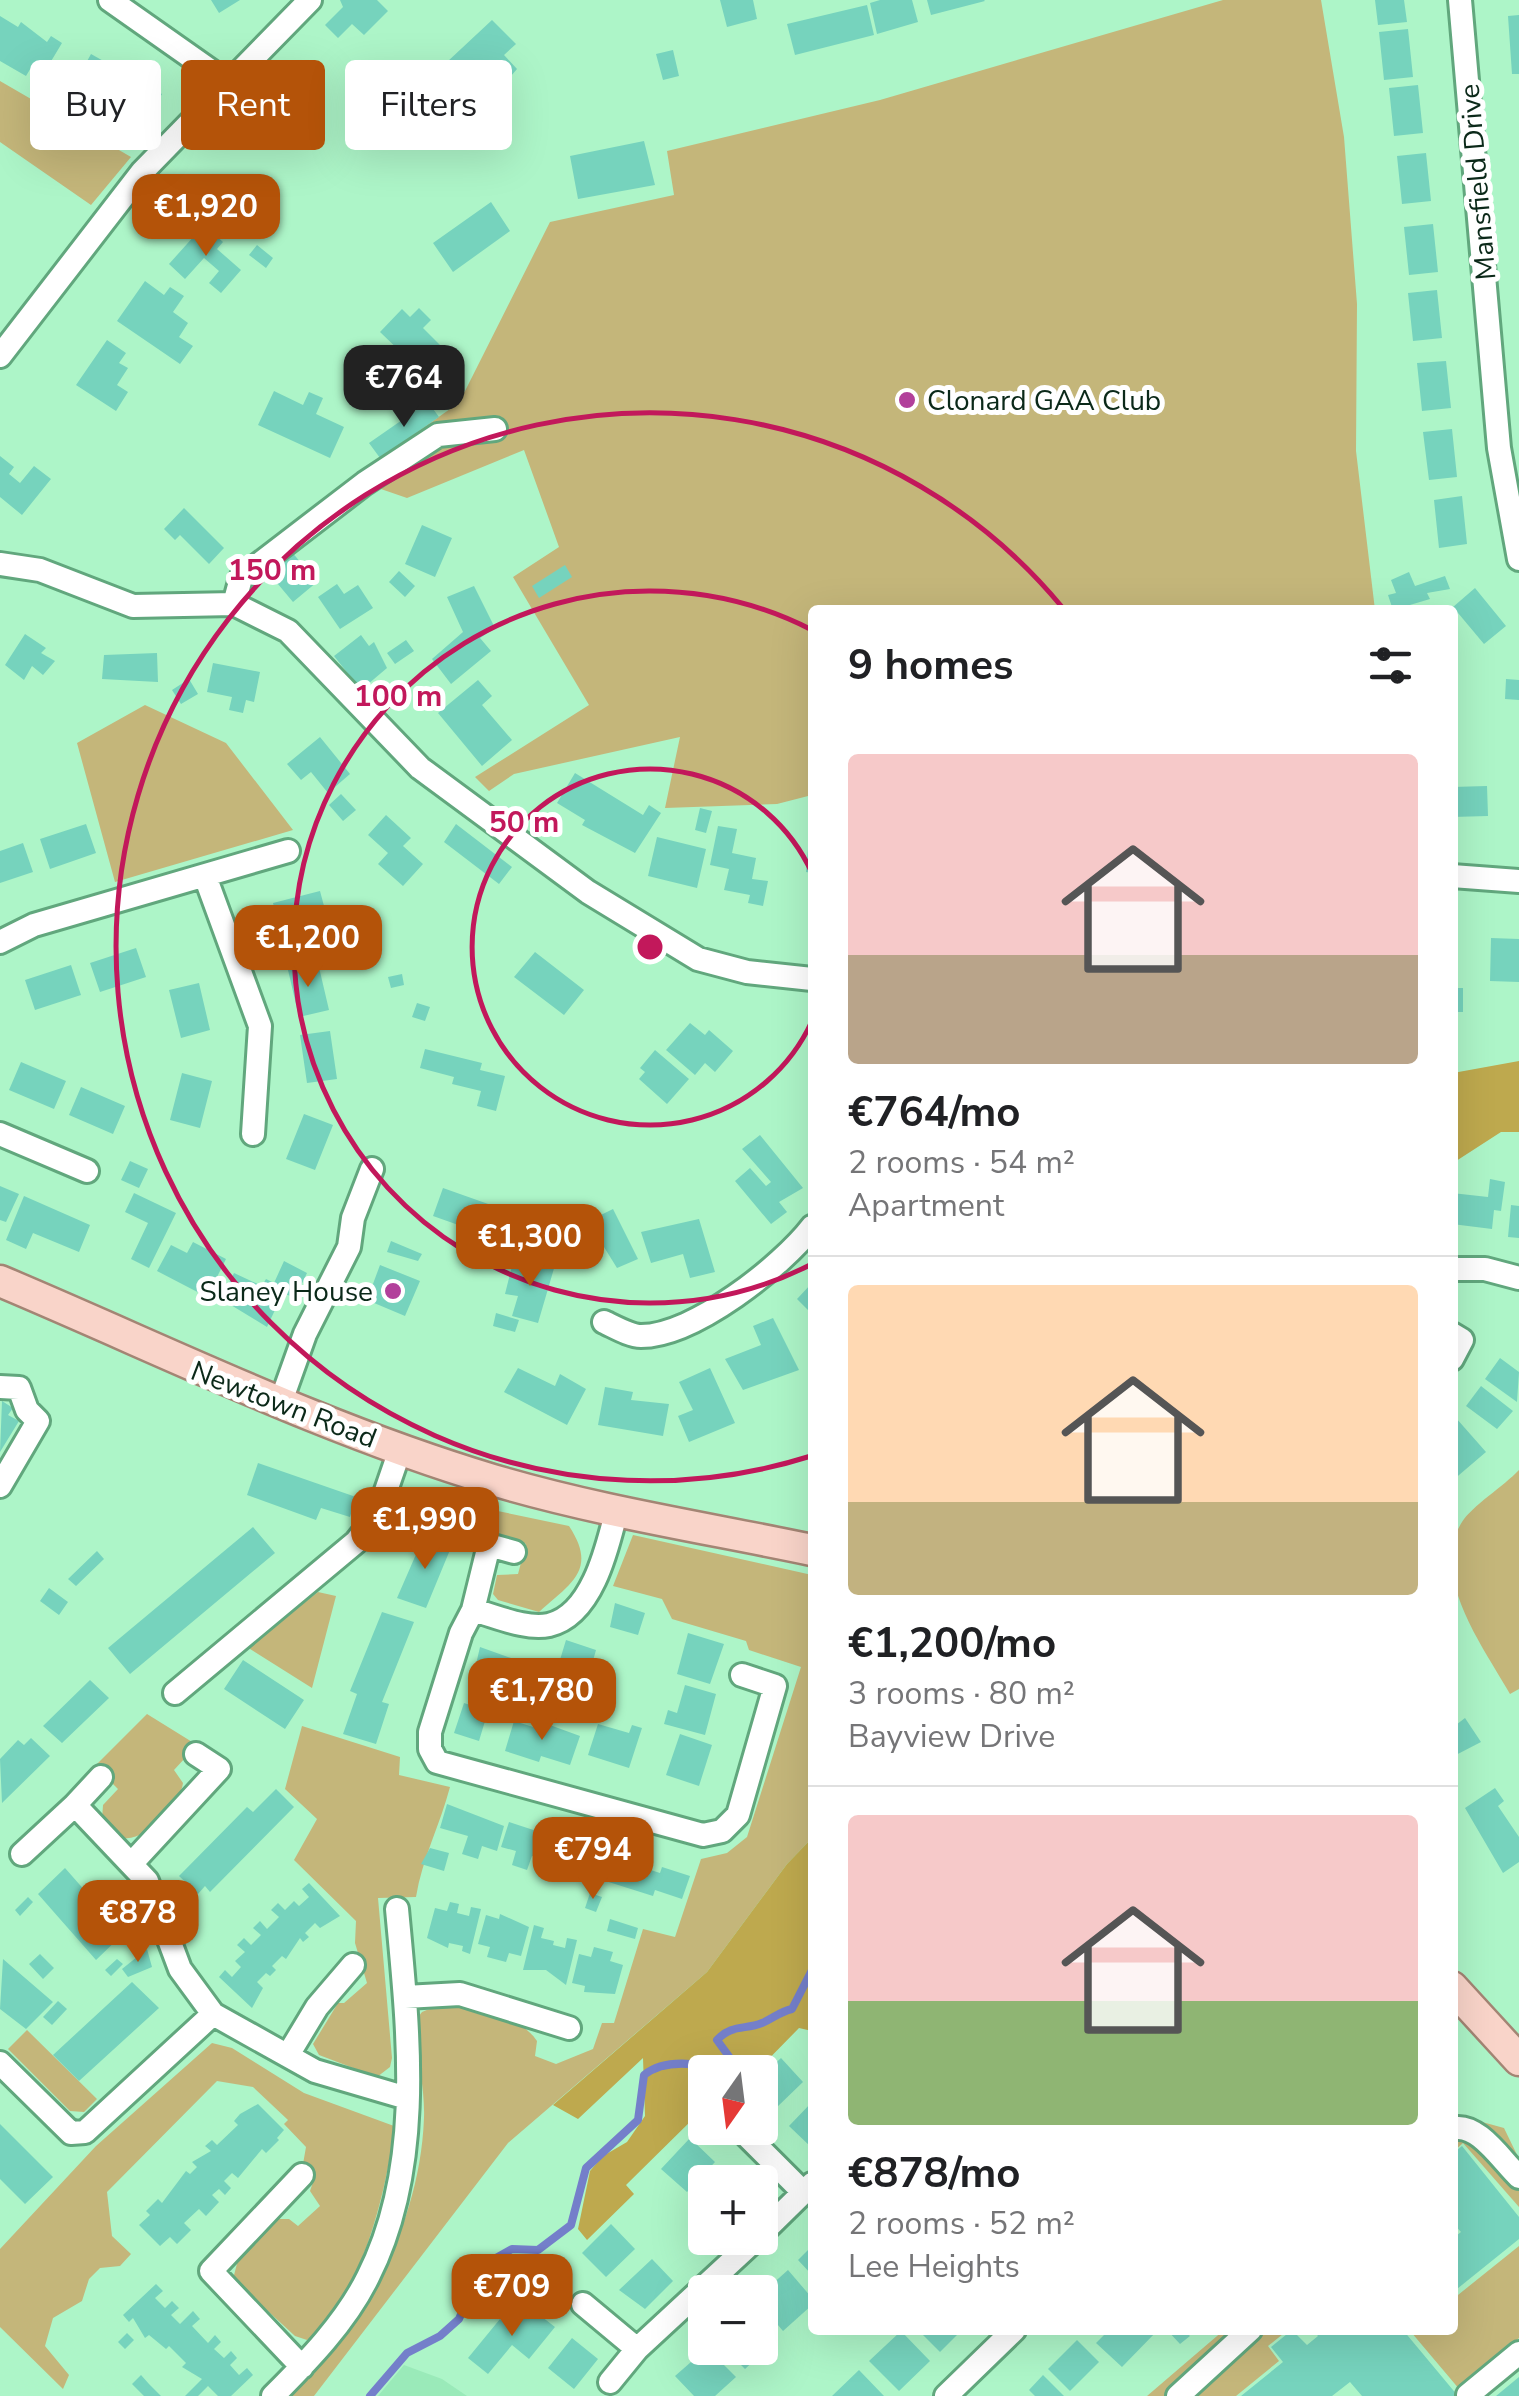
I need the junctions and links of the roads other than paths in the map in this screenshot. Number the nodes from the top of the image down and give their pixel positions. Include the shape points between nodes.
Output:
1 (110, 0) edge
2 (310, 0) edge
3 (1460, 0) edge
4 (195, 60) edge
5 (251, 60) edge
6 (181, 132) edge
7 (3, 345) edge
8 (1494, 365) junction
9 (1519, 365) edge
10 (494, 428) dead end
11 (1519, 559) edge
12 (0, 564) edge
13 (234, 604) junction
14 (288, 852) dead end
15 (205, 876) junction
16 (1458, 877) edge
17 (1519, 882) edge
18 (0, 942) edge
19 (808, 979) edge
20 (0, 1134) edge
21 (253, 1134) dead end
22 (372, 1170) dead end
23 (87, 1172) dead end
24 (808, 1232) edge
25 (1458, 1269) edge
26 (1519, 1278) edge
27 (0, 1281) edge
28 (604, 1322) dead end
29 (0, 1387) edge
30 (280, 1404) junction
31 (400, 1450) junction
32 (0, 1486) edge
33 (617, 1509) junction
34 (808, 1549) edge
35 (514, 1552) dead end
36 (473, 1610) junction
37 (742, 1675) dead end
38 (175, 1693) dead end
39 (196, 1754) dead end
40 (101, 1777) dead end
41 (74, 1805) junction
42 (22, 1854) dead end
43 (132, 1863) junction
44 (397, 1908) dead end
45 (353, 1966) dead end
46 (1458, 1994) edge
47 (405, 1997) junction
48 (223, 2020) junction
49 (568, 2028) dead end
50 (288, 2055) junction
51 (1519, 2060) edge
52 (0, 2063) edge
53 (407, 2098) junction
54 (1458, 2128) edge
55 (758, 2145) edge
56 (302, 2174) dead end
57 (1519, 2177) edge
58 (808, 2188) edge
59 (778, 2217) edge
60 (737, 2255) edge
61 (582, 2304) dead end
62 (1009, 2335) edge
63 (1245, 2335) edge
64 (636, 2349) junction
65 (1519, 2352) edge
66 (302, 2367) junction
67 (610, 2382) dead end
68 (1468, 2395) edge
69 (273, 2396) edge
70 (946, 2396) edge
71 (1178, 2396) edge

1 - 4 street
2 - 5 street
3 - 8 street, Mansfield Drive
6 - 7 street
8 - 9 street
8 - 11 street, Mansfield Drive via 1499,448
10 - 13 street via 438,435 365,483 242,578
12 - 13 street via 40,570 133,606
13 - 19 street via 288,631 420,768 604,902 698,959
14 - 15 street
15 - 18 street via 34,925
15 - 21 street via 260,1026
16 - 17 street
20 - 23 street
22 - 30 street via 349,1247 305,1334
24 - 28 street via 785,1259 685,1324 640,1336
25 - 26 street
27 - 30 main road, Newtown Road
29 - 32 street via 18,1388 38,1420
30 - 31 main road, Newtown Road
31 - 33 main road, Newtown Road
31 - 38 street via 378,1514 356,1542
33 - 34 main road, Newtown Road
33 - 36 street via 601,1575 553,1625 530,1626
35 - 36 street via 490,1546
36 - 37 street via 430,1732 437,1762 704,1835 722,1831 738,1815 775,1686
39 - 43 street via 218,1769
40 - 41 street
41 - 42 street
41 - 43 street
43 - 48 street via 154,1897 180,1969
44 - 47 street
45 - 50 street
46 - 51 main road
47 - 49 street via 460,1994
47 - 53 street
48 - 50 street
48 - 52 street via 85,2132 72,2132
50 - 53 street via 315,2071
53 - 66 street via 403,2165 382,2248 350,2308
54 - 57 street via 1478,2132
55 - 58 street
56 - 66 street via 211,2271
58 - 59 street
60 - 64 street
61 - 64 street
62 - 70 street
63 - 71 street
64 - 67 street
65 - 68 street
66 - 69 street

